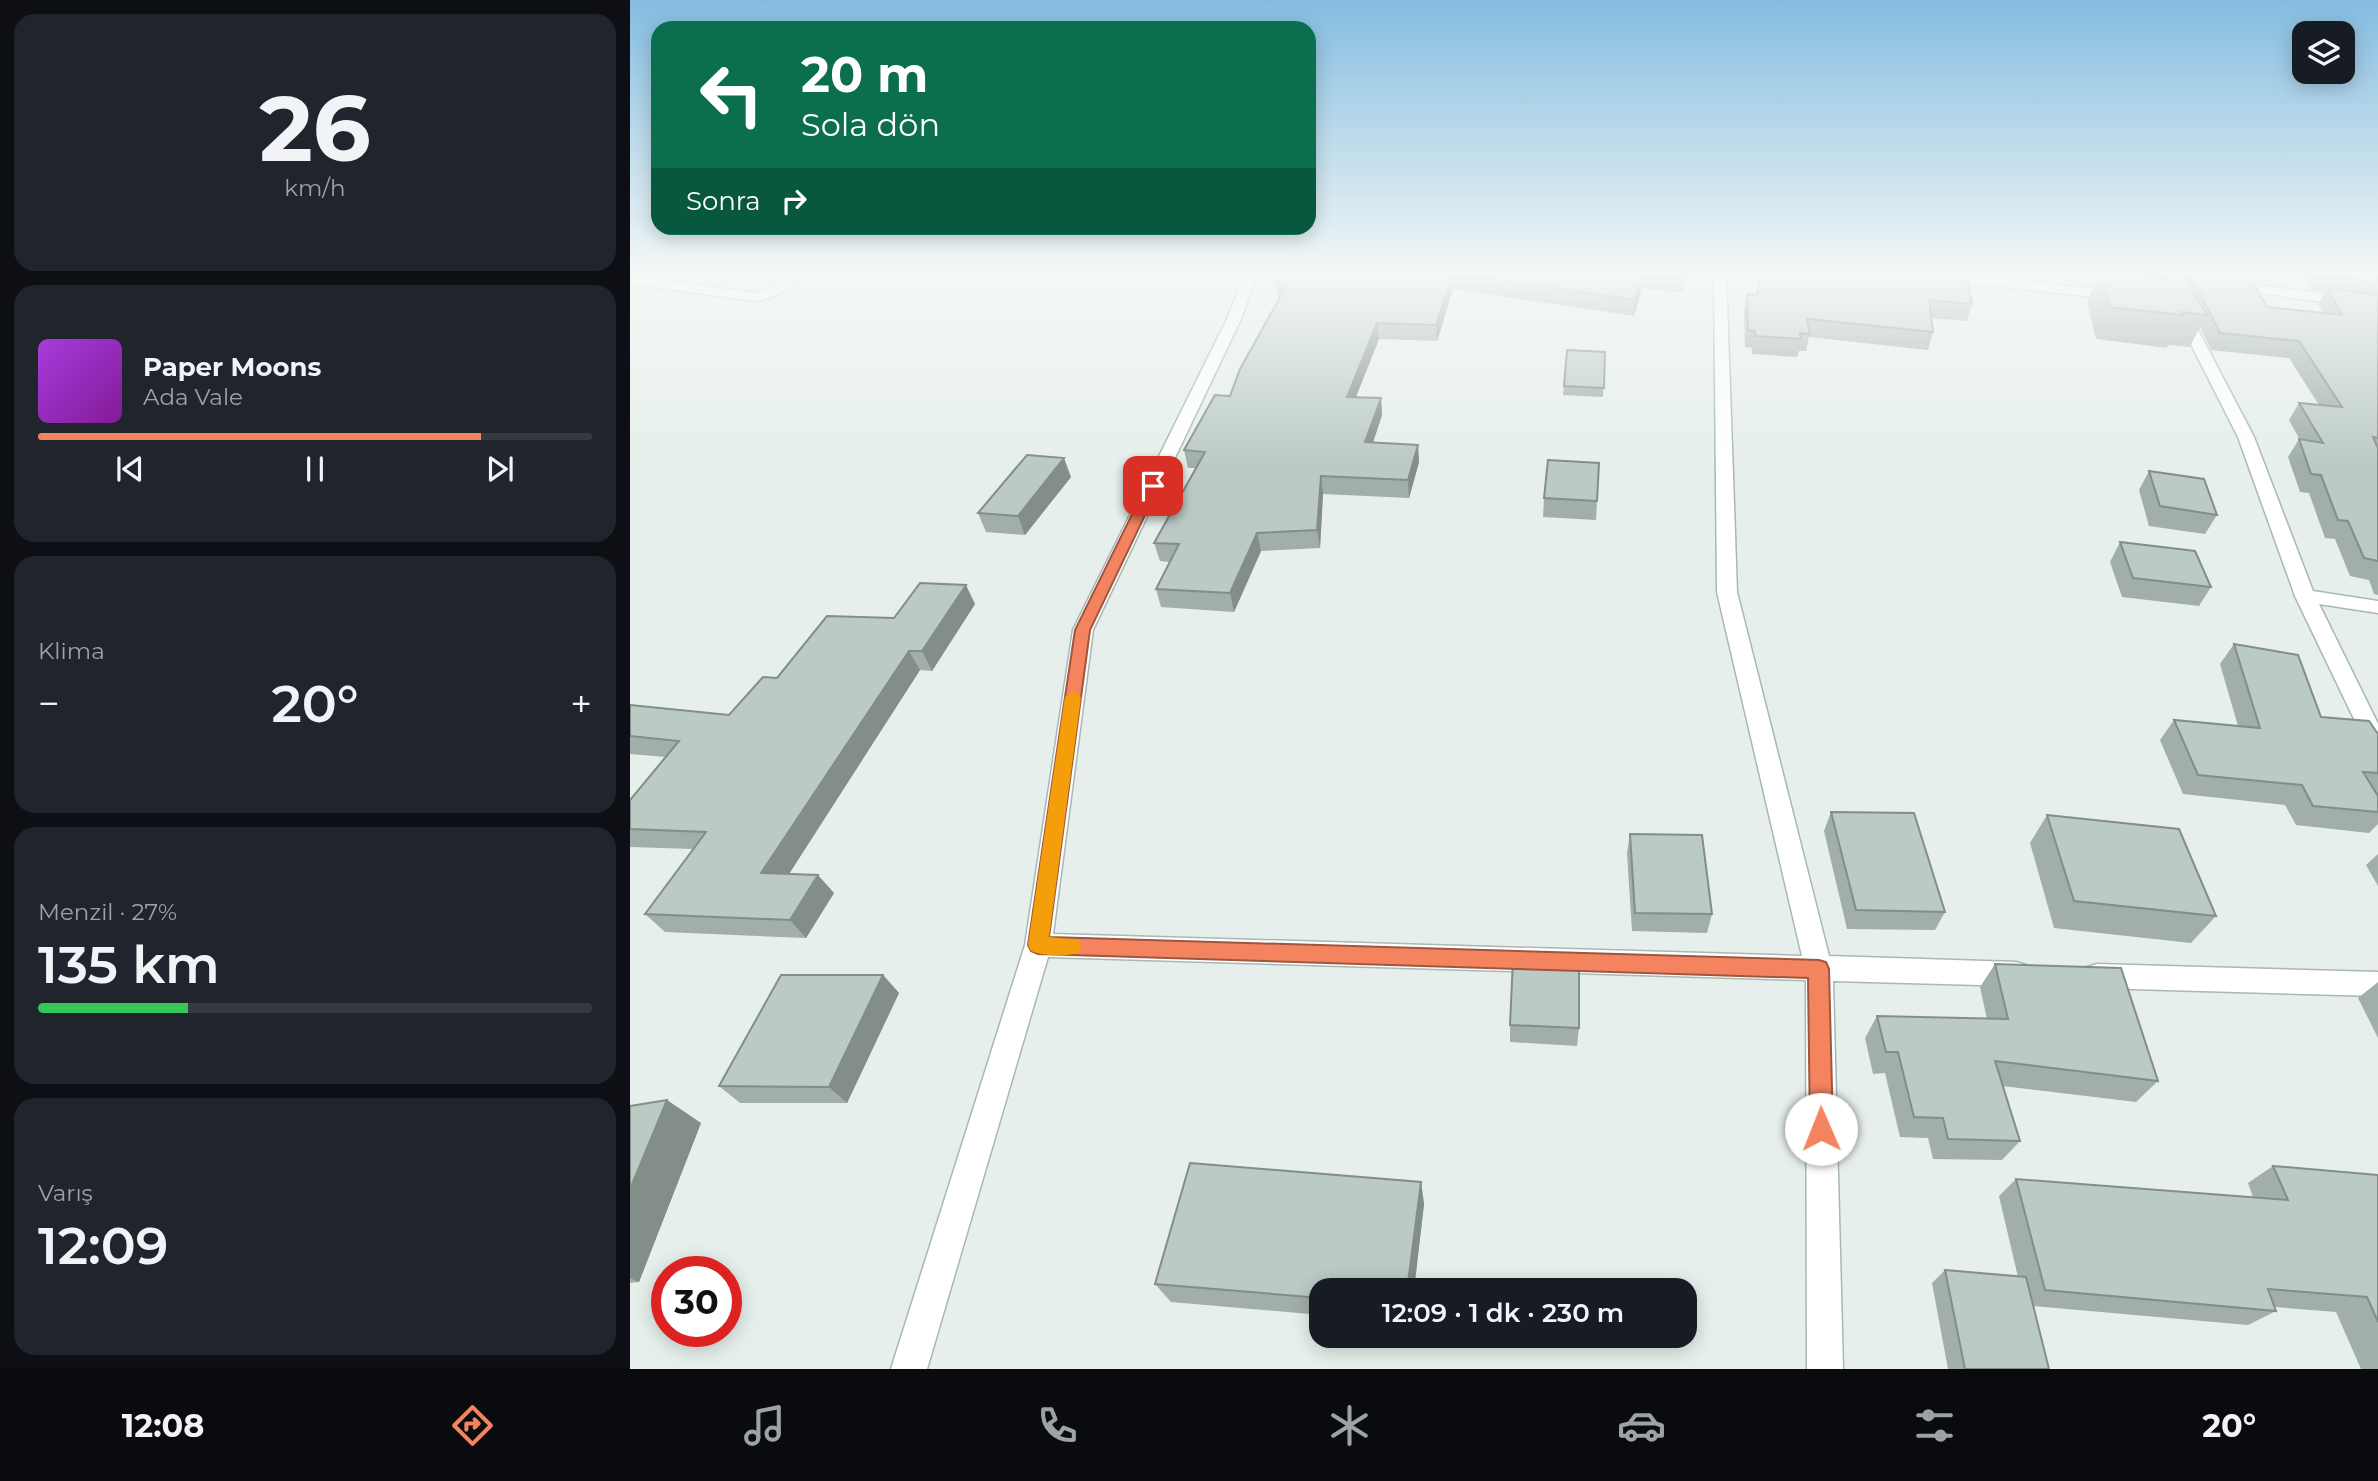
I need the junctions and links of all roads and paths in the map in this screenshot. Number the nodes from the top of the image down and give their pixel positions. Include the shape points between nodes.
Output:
1 (1226, 336) edge
2 (1721, 336) edge
3 (2190, 336) edge
4 (2305, 596) junction
5 (2378, 607) edge
6 (2378, 746) edge
7 (1038, 945) junction
8 (1819, 969) junction
9 (2042, 975) edge
10 (2070, 975) edge
11 (2378, 984) edge
12 (909, 1369) edge
13 (1825, 1369) edge

1 - 7 street via 1083,630
2 - 8 street via 1727,592
3 - 4 street via 2246,437
4 - 5 street
4 - 6 street
7 - 8 street
7 - 12 street
8 - 9 street
8 - 13 street
10 - 11 street

